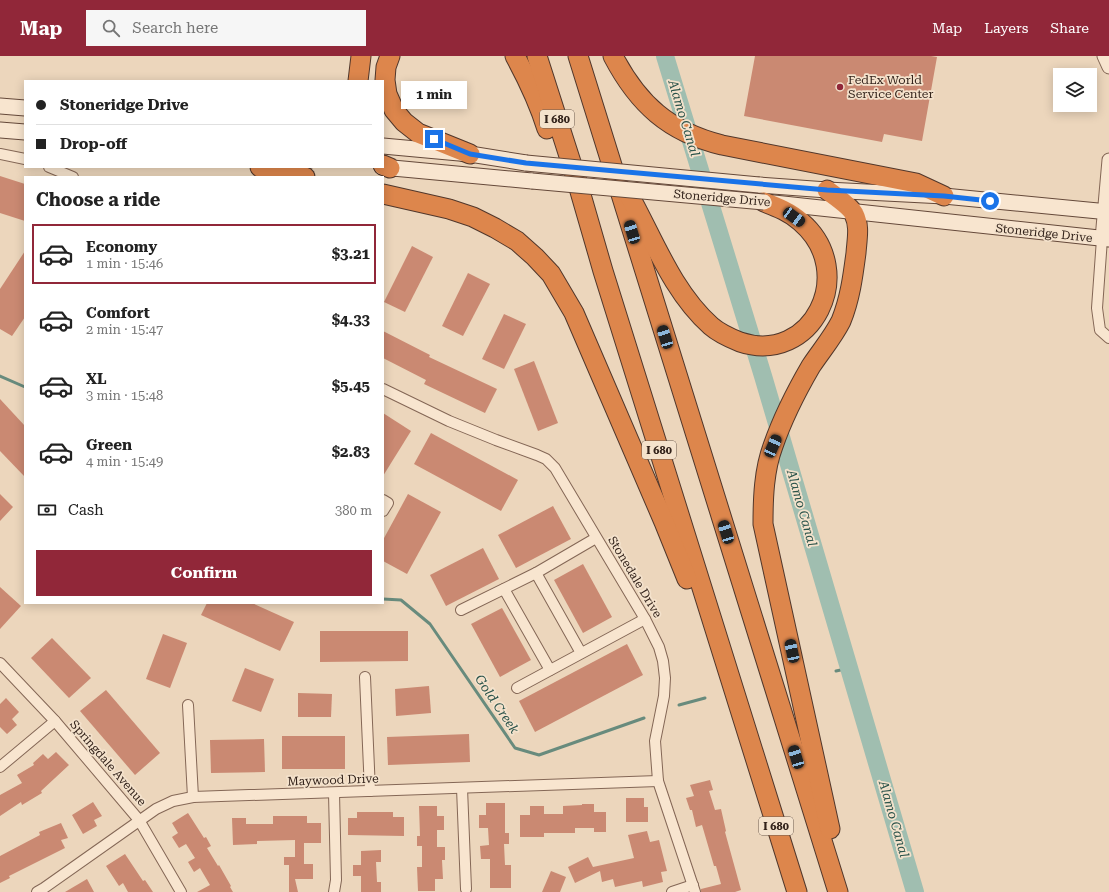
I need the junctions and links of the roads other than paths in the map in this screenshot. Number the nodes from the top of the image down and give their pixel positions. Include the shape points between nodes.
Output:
1 (361, 56) edge
2 (390, 56) edge
3 (515, 56) edge
4 (537, 56) edge
5 (578, 56) edge
6 (1104, 56) edge
7 (615, 60) edge
8 (1109, 67) edge
9 (358, 80) edge
10 (0, 106) edge
11 (24, 108) edge
12 (0, 130) edge
13 (24, 132) edge
14 (384, 146) edge
15 (0, 154) edge
16 (470, 154) junction
17 (609, 158) junction
18 (24, 160) edge
19 (1109, 160) edge
20 (385, 167) edge
21 (51, 168) edge
22 (264, 168) edge
23 (71, 176) edge
24 (300, 176) edge
25 (577, 181) junction
26 (827, 190) junction
27 (761, 193) junction
28 (384, 194) edge
29 (944, 196) junction
30 (1106, 212) edge
31 (854, 213) junction
32 (1105, 239) edge
33 (1109, 338) edge
34 (384, 388) edge
35 (384, 501) edge
36 (384, 509) edge
37 (596, 538) junction
38 (536, 573) junction
39 (504, 589) junction
40 (461, 610) dead end
41 (645, 619) junction
42 (714, 629) junction
43 (581, 653) junction
44 (0, 663) edge
45 (550, 670) junction
46 (365, 677) dead end
47 (517, 688) dead end
48 (188, 705) dead end
49 (55, 721) junction
50 (0, 767) edge
51 (658, 781) junction
52 (462, 788) junction
53 (370, 791) junction
54 (334, 793) junction
55 (193, 797) junction
56 (139, 820) junction
57 (466, 889) dead end
58 (694, 889) edge
59 (43, 891) edge
60 (181, 892) edge
61 (334, 892) edge
62 (672, 892) edge
63 (797, 892) edge
64 (839, 892) edge

1 - 9 highway
2 - 16 highway via 385,80 394,110 418,133
3 - 25 highway via 539,106 558,163
4 - 25 highway, I 680
5 - 17 highway
6 - 8 street
7 - 29 highway via 638,95 666,121 703,140 916,183
10 - 11 main road
12 - 13 main road
14 - 16 main road, Stoneridge Drive
15 - 18 street
16 - 27 main road, Stoneridge Drive, bridge
17 - 27 highway via 668,271 694,308 712,326 731,339 749,345 767,346 782,343 810,324 820,309 828,276 821,246 812,233
17 - 64 highway
19 - 30 street
20 - 27 main road, Stoneridge Drive, bridge via 532,181
21 - 23 street
22 - 24 highway
25 - 42 highway, I 680
26 - 27 main road, Stoneridge Drive
26 - 29 main road, Stoneridge Drive
26 - 31 highway
27 - 31 main road, Stoneridge Drive
28 - 42 highway via 473,216 517,241 551,274 574,313 686,575 696,609
29 - 30 main road, Stoneridge Drive
30 - 32 street
31 - 32 main road, Stoneridge Drive
31 - 64 highway via 858,227 851,287 846,306 841,321 811,367 789,409 773,446 763,495 763,524 838,864
32 - 33 street via 1097,308 1100,330
34 - 37 street, Stonedale Drive via 449,421 546,459 555,468
35 - 36 street via 388,503
37 - 38 street
37 - 41 street, Stonedale Drive
38 - 39 street
38 - 43 street
39 - 40 street
39 - 45 street
41 - 43 street
41 - 51 street, Stonedale Drive via 663,661 665,678 655,741
42 - 63 highway, I 680
43 - 45 street
44 - 49 street, Springdale Avenue
45 - 47 street
46 - 53 street
48 - 55 street
49 - 50 street
49 - 56 street, Springdale Avenue
51 - 52 street, Maywood Drive
51 - 58 street, Stonedale Drive
52 - 53 street, Maywood Drive
52 - 57 street
53 - 54 street, Maywood Drive
54 - 55 street, Maywood Drive
54 - 61 street
55 - 56 street, Maywood Drive via 173,801
56 - 59 street, Maywood Drive
56 - 60 street, Springdale Avenue
58 - 62 street

